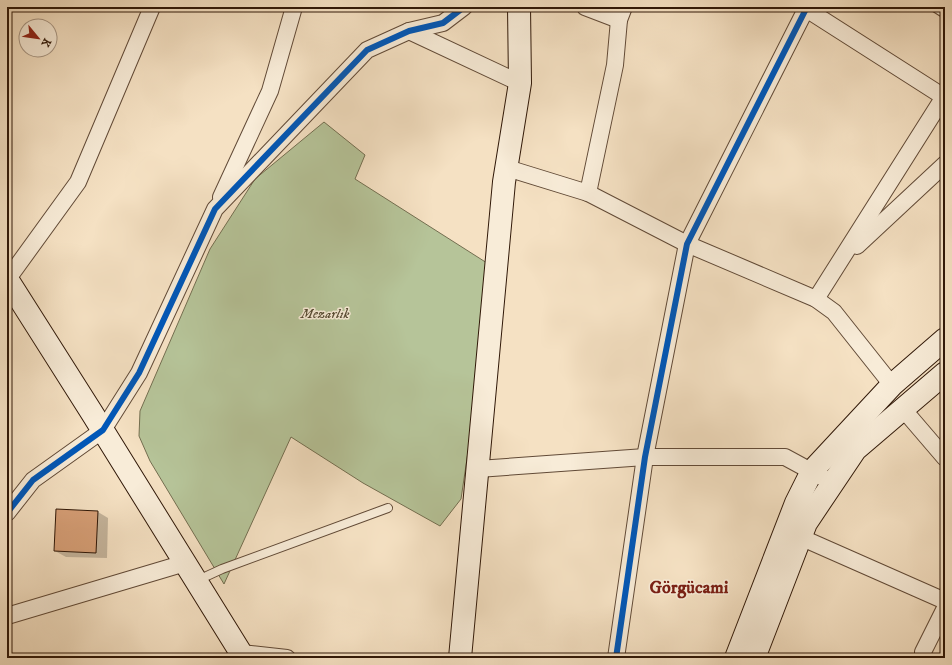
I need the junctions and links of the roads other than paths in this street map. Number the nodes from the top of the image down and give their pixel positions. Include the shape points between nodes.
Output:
1 (152, 7) edge
2 (294, 7) edge
3 (464, 7) edge
4 (519, 7) edge
5 (585, 7) edge
6 (934, 7) edge
7 (805, 8) edge
8 (621, 14) edge
9 (945, 14) edge
10 (409, 31) junction
11 (520, 83) junction
12 (944, 96) edge
13 (945, 164) edge
14 (507, 168) junction
15 (588, 192) junction
16 (215, 209) junction
17 (687, 244) junction
18 (841, 260) junction
19 (7, 279) edge
20 (816, 300) junction
21 (945, 339) edge
22 (945, 373) edge
23 (892, 385) junction
24 (903, 409) junction
25 (103, 430) junction
26 (645, 456) junction
27 (945, 458) edge
28 (478, 469) junction
29 (812, 471) junction
30 (832, 483) junction
31 (388, 508) dead end
32 (7, 512) edge
33 (800, 537) junction
34 (190, 572) junction
35 (945, 600) edge
36 (945, 608) edge
37 (7, 616) edge
38 (923, 652) dead end
39 (243, 656) edge
40 (287, 658) edge
41 (460, 658) edge
42 (616, 658) edge
43 (736, 658) edge
44 (754, 658) edge

1 - 19 street via 78,182
2 - 16 street via 270,91
3 - 10 street via 443,23
4 - 11 street
5 - 8 street
6 - 9 lane
7 - 12 street
7 - 17 street
8 - 15 street via 615,65
10 - 11 street
10 - 16 street via 367,50
11 - 14 street
12 - 18 street
13 - 18 street
14 - 15 street
14 - 28 street
15 - 17 street
16 - 25 street via 139,373
17 - 20 street
17 - 26 street
18 - 20 street
19 - 25 street
20 - 23 street via 834,312
21 - 23 street
22 - 24 street
23 - 29 street
24 - 27 street
24 - 30 street via 855,450
25 - 32 street via 33,480
25 - 34 street
26 - 28 street
26 - 29 street via 785,457
26 - 42 street
28 - 41 street
29 - 30 street
29 - 43 street via 796,503
30 - 33 street
31 - 34 lane via 222,569
33 - 35 street
33 - 44 street
34 - 37 street
34 - 39 street
36 - 38 street
39 - 40 street

